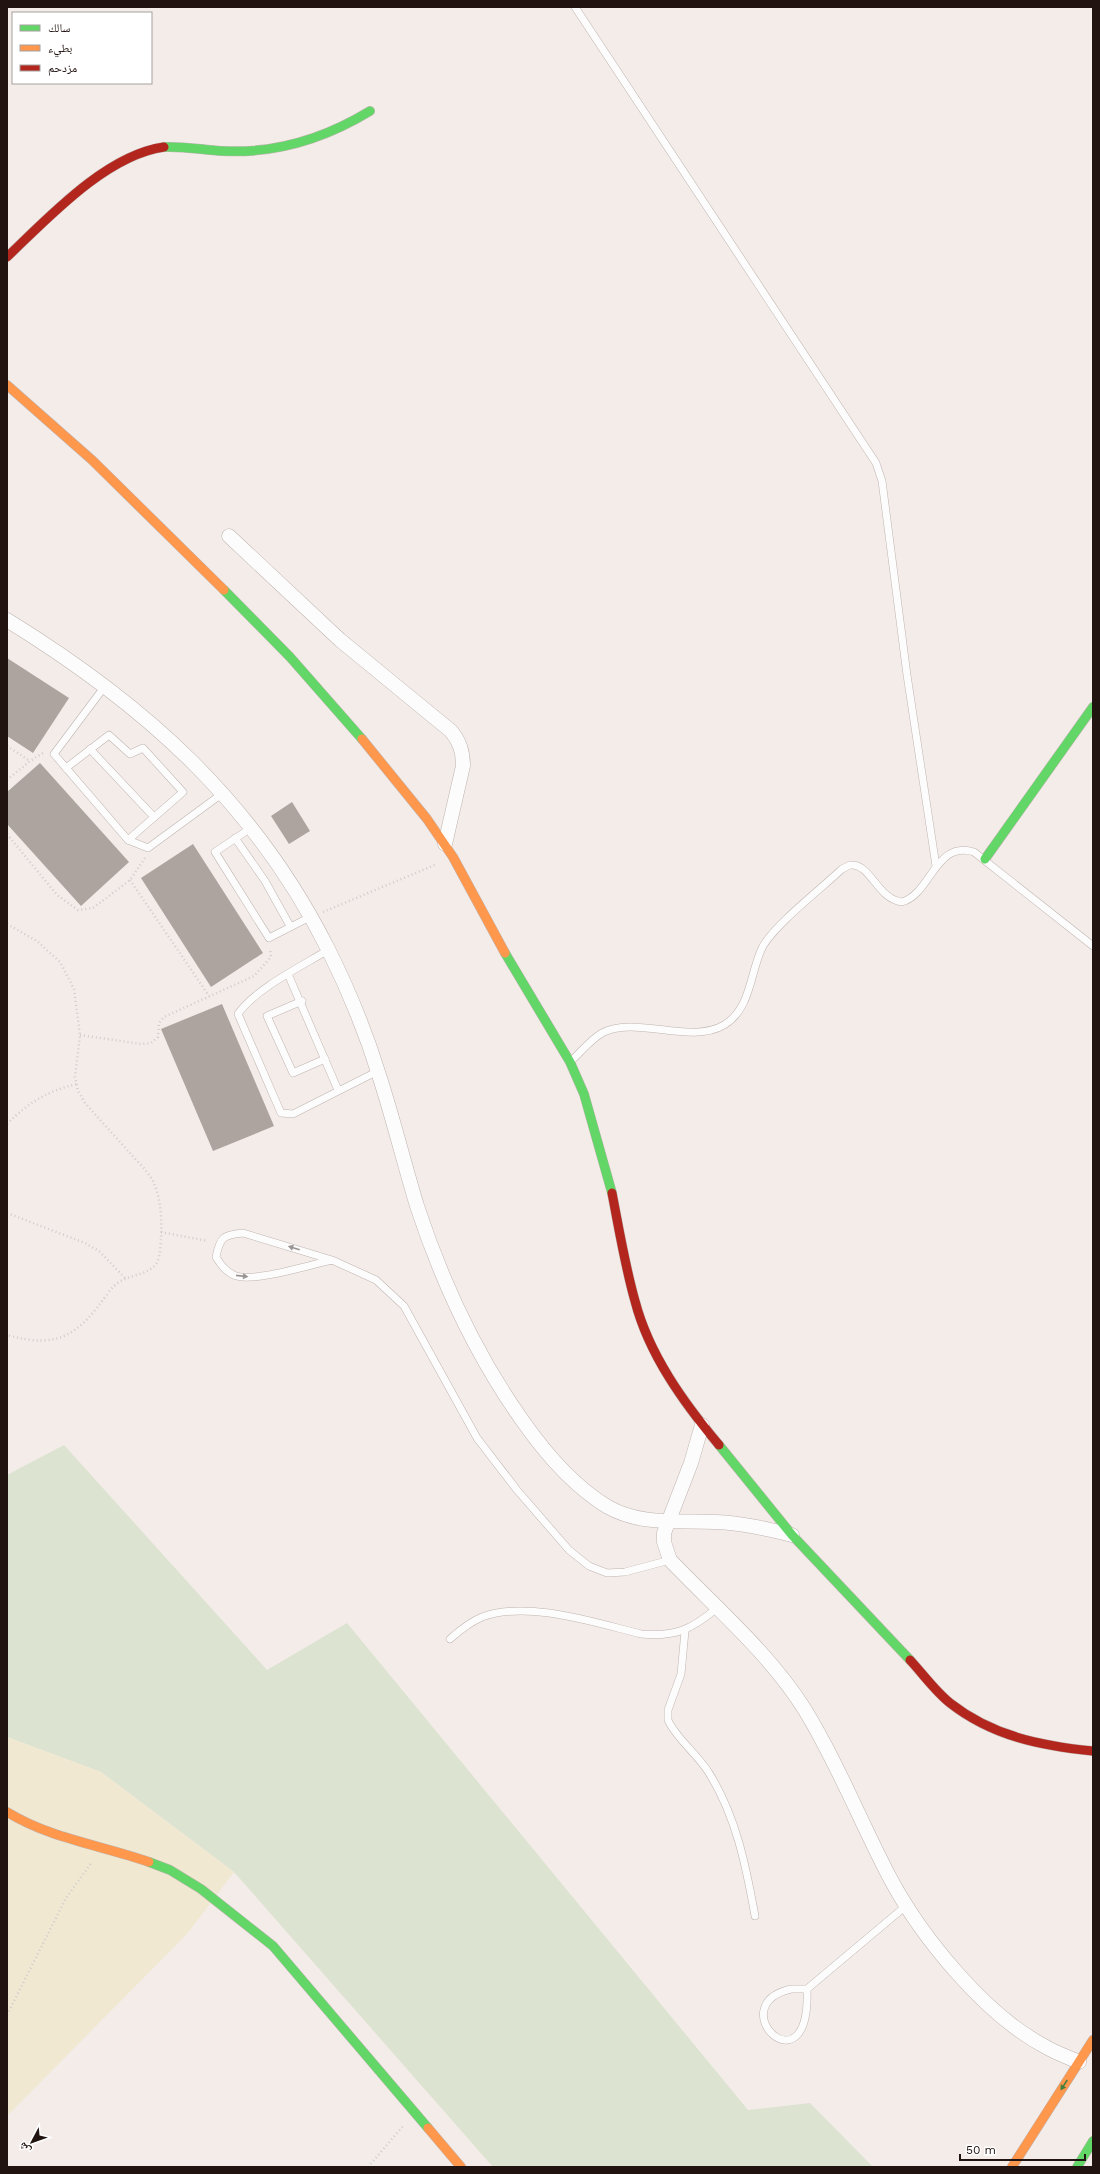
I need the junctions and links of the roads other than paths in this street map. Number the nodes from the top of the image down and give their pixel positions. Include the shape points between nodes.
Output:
1 (575, 7) edge
2 (370, 111) dead end
3 (7, 257) edge
4 (7, 385) edge
5 (229, 536) dead end
6 (7, 620) edge
7 (106, 685) junction
8 (1093, 707) edge
9 (90, 749) junction
10 (66, 768) junction
11 (223, 793) junction
12 (154, 817) junction
13 (251, 828) junction
14 (235, 838) junction
15 (128, 840) junction
16 (445, 844) junction
17 (985, 859) junction
18 (936, 866) junction
19 (310, 917) junction
20 (290, 926) junction
21 (1093, 946) edge
22 (328, 950) junction
23 (288, 974) junction
24 (302, 1001) junction
25 (325, 1060) junction
26 (570, 1062) junction
27 (378, 1071) junction
28 (338, 1090) junction
29 (332, 1260) junction
30 (702, 1425) junction
31 (668, 1522) junction
32 (792, 1535) junction
33 (670, 1560) junction
34 (717, 1608) junction
35 (685, 1631) junction
36 (450, 1639) dead end
37 (1093, 1751) edge
38 (7, 1812) edge
39 (907, 1905) junction
40 (755, 1916) dead end
41 (806, 1989) junction
42 (1093, 2040) edge
43 (1079, 2062) junction
44 (1093, 2141) edge
45 (461, 2167) edge
46 (1012, 2167) edge
47 (1077, 2167) edge

1 - 18 lane via 876,463 882,481 907,675
2 - 3 main road via 348,126 297,145 245,152 158,148 141,153 69,200
4 - 16 main road via 92,460 159,524 290,657 372,750
5 - 16 street via 334,635 451,731 457,739 463,766
6 - 7 street
7 - 10 lane via 54,754
7 - 11 street via 145,717
8 - 17 main road
9 - 10 lane
9 - 12 lane
9 - 12 lane via 109,735 130,754 143,748 182,792
10 - 15 lane
11 - 13 street
11 - 15 lane via 148,848
12 - 15 lane
13 - 14 lane
13 - 19 street via 283,872
14 - 20 lane via 265,881
14 - 20 lane via 215,852 269,938
16 - 26 main road via 509,961
17 - 18 lane via 974,852 959,850
17 - 21 lane
18 - 26 lane via 915,896 902,902 888,898 862,868 854,865 846,867 768,939 758,958 742,1008 724,1025 701,1033 624,1028 602,1033
19 - 20 lane
19 - 22 street
22 - 23 lane
22 - 27 street via 355,1010
23 - 24 lane
23 - 28 lane via 245,1004 238,1014 281,1113 293,1114
24 - 25 lane
24 - 25 lane via 267,1016 293,1074
25 - 28 lane
26 - 30 main road via 596,1130 635,1302 651,1343 668,1376
27 - 28 lane
27 - 31 street via 418,1208 444,1278 467,1330 493,1376 536,1440 566,1474 589,1494 625,1515
29 -> 29 lane via 243,1233 228,1234 219,1242 216,1256 223,1268 236,1276 258,1277
29 - 33 lane via 376,1280 404,1306 477,1438 517,1490 569,1550 589,1566 607,1574
30 - 31 street via 691,1463
30 - 32 main road
31 - 32 street via 737,1524
31 - 33 street via 664,1542
32 - 37 main road via 949,1702 996,1732 1022,1741
33 - 34 street
34 - 35 lane
34 - 39 street via 769,1663 804,1709 891,1879
35 - 36 lane via 656,1635 641,1634 549,1614 508,1611 482,1617
35 - 40 lane via 682,1674 668,1710 668,1720 706,1768 723,1800 742,1852
38 - 45 main road via 48,1834 152,1863 177,1874 238,1916 272,1946
39 - 41 lane
39 - 43 street via 973,1990 1045,2047
41 - 41 lane via 784,1991 770,1999 766,2005 765,2025 775,2036 786,2040 801,2032 805,2021
42 - 43 main road
43 -> 46 main road
44 - 47 main road

